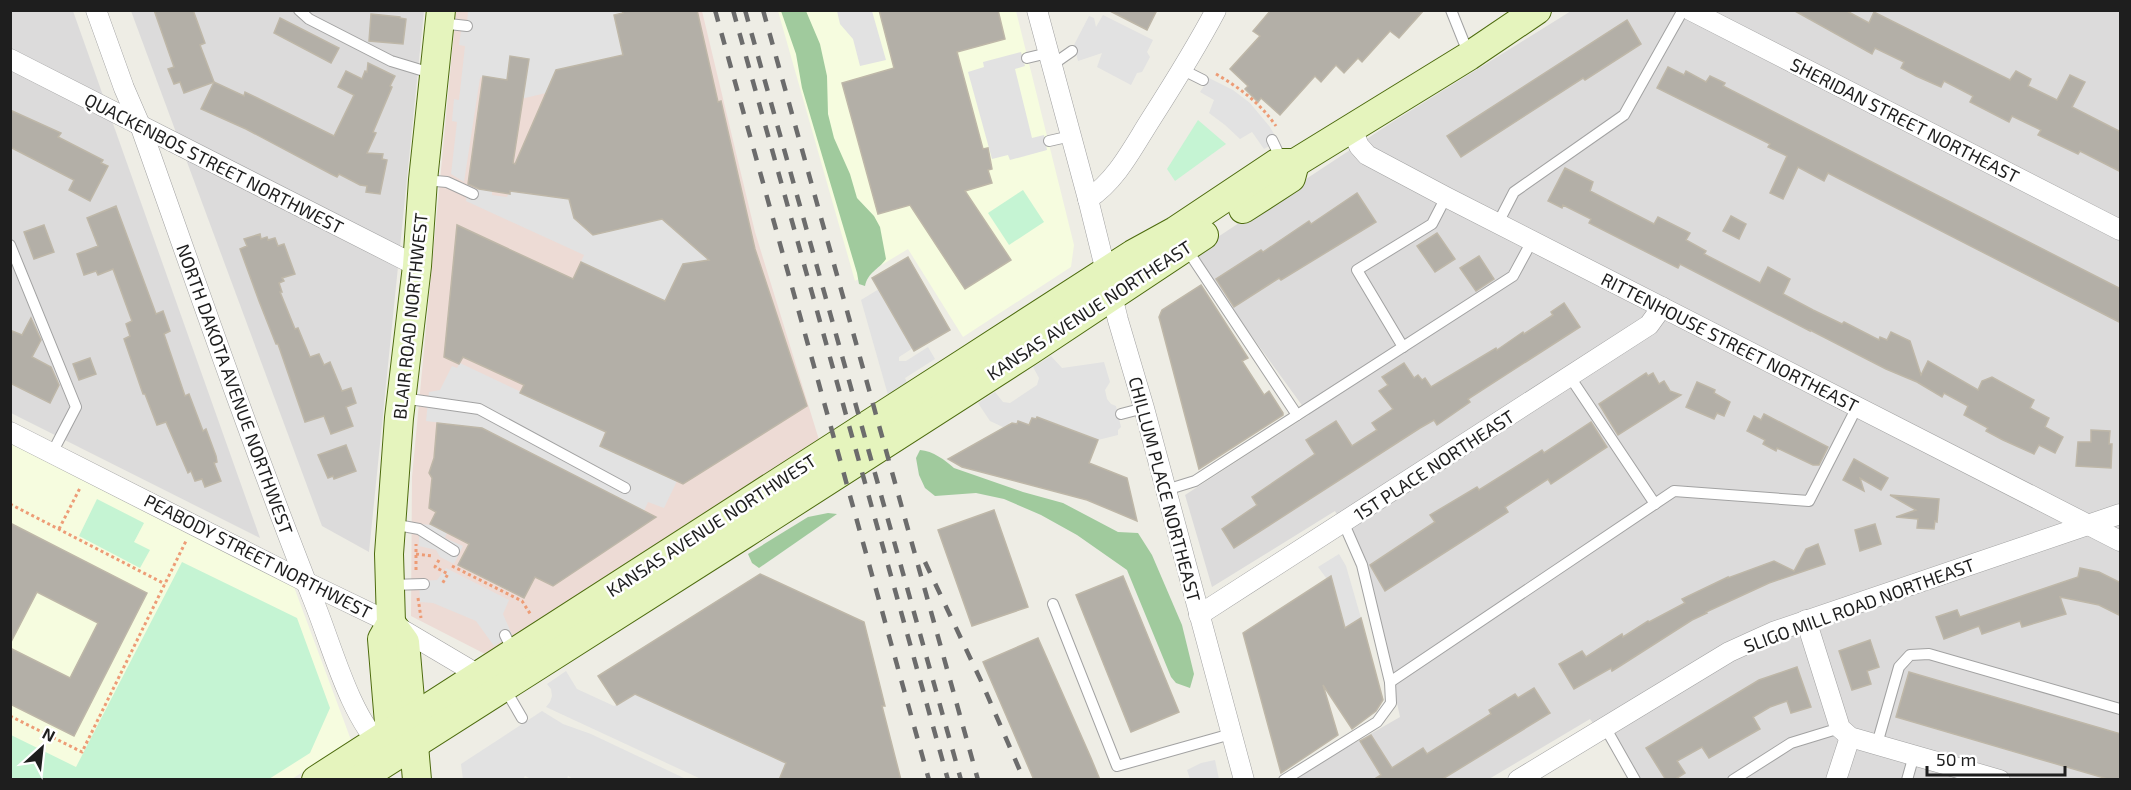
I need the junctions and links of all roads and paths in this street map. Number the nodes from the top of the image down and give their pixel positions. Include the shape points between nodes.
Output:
1 (96, 10) edge
2 (299, 10) edge
3 (1037, 10) edge
4 (1216, 10) edge
5 (1451, 10) edge
6 (1537, 10) edge
7 (1683, 10) edge
8 (1690, 10) edge
9 (449, 20) edge
10 (1072, 51) dead end
11 (1469, 56) junction
12 (1027, 58) dead end
13 (10, 59) edge
14 (1050, 59) junction
15 (1183, 70) junction
16 (434, 74) junction
17 (1206, 75) joint
18 (140, 125) junction
19 (1277, 128) dead end
20 (1352, 129) junction
21 (1071, 136) junction
22 (1049, 141) dead end
23 (1283, 155) junction
24 (423, 180) junction
25 (473, 194) dead end
26 (1446, 197) junction
27 (1088, 199) junction
28 (1498, 224) junction
29 (2121, 230) edge
30 (1532, 241) junction
31 (10, 245) edge
32 (1185, 247) junction
33 (417, 266) junction
34 (1109, 284) junction
35 (1662, 307) junction
36 (1403, 347) junction
37 (1570, 377) junction
38 (402, 398) junction
39 (1857, 407) junction
40 (1144, 408) junction
41 (1121, 414) dead end
42 (1297, 415) junction
43 (10, 432) edge
44 (874, 451) joint
45 (52, 453) junction
46 (81, 485) dead end
47 (625, 488) dead end
48 (1166, 490) junction
49 (10, 504) edge
50 (1655, 504) junction
51 (2121, 514) edge
52 (391, 524) junction
53 (1344, 524) junction
54 (2089, 525) junction
55 (59, 530) junction
56 (187, 540) dead end
57 (2121, 541) edge
58 (454, 551) dead end
59 (416, 554) dead end
60 (449, 565) dead end
61 (306, 582) junction
62 (165, 584) junction
63 (424, 584) dead end
64 (442, 584) dead end
65 (389, 585) junction
66 (1053, 604) dead end
67 (1199, 615) junction
68 (1806, 620) junction
69 (536, 622) dead end
70 (391, 623) junction
71 (1390, 682) junction
72 (494, 683) junction
73 (2121, 709) edge
74 (10, 716) edge
75 (522, 718) dead end
76 (1605, 727) junction
77 (1845, 732) junction
78 (1231, 734) junction
79 (1876, 744) junction
80 (396, 745) edge
81 (1914, 755) junction
82 (1744, 776) edge
83 (1996, 779) edge
84 (316, 780) edge
85 (358, 780) edge
86 (417, 780) edge
87 (1244, 780) edge
88 (1284, 780) edge
89 (1518, 780) edge
90 (1635, 780) edge
91 (1733, 780) edge
92 (1836, 780) edge
93 (1907, 780) edge

1 - 18 street, NORTH DAKOTA AVENUE NORTHWEST
2 - 16 lane via 309,19 391,61
3 - 14 street, CHILLUM PLACE NORTHEAST
4 - 15 street
5 - 11 lane
6 - 11 street, KANSAS AVENUE NORTHEAST
7 - 28 lane via 1624,115 1514,192
8 - 29 street, SHERIDAN STREET NORTHEAST
9 - 16 street, BLAIR ROAD NORTHWEST
10 - 14 lane
11 - 20 street, KANSAS AVENUE NORTHEAST
12 - 14 lane
13 - 18 street, QUACKENBOS STREET NORTHWEST
14 - 21 street, CHILLUM PLACE NORTHEAST
15 - 17 lane
15 - 27 street via 1118,170
16 - 24 street, BLAIR ROAD NORTHWEST
17 - 19 path via 1240,88
18 - 33 street, QUACKENBOS STREET NORTHWEST
18 - 61 street, NORTH DAKOTA AVENUE NORTHWEST
20 - 23 street, KANSAS AVENUE NORTHEAST
20 - 26 street, RITTENHOUSE STREET NORTHEAST via 1367,155
21 - 22 lane
21 - 27 street, CHILLUM PLACE NORTHEAST
23 - 32 street, KANSAS AVENUE NORTHEAST via 1291,178
23 - 34 street, KANSAS AVENUE NORTHEAST via 1277,163 1175,231
24 - 25 lane via 447,182
24 - 33 street, BLAIR ROAD NORTHWEST
26 - 28 street, RITTENHOUSE STREET NORTHEAST
26 - 36 lane via 1432,224 1357,270
27 - 34 street, CHILLUM PLACE NORTHEAST
28 - 30 street, RITTENHOUSE STREET NORTHEAST
30 - 35 street, RITTENHOUSE STREET NORTHEAST
30 - 36 lane via 1513,276
31 - 45 lane via 76,407
32 - 34 street, KANSAS AVENUE NORTHEAST
32 - 42 lane
33 - 38 street, BLAIR ROAD NORTHWEST
34 - 40 street, CHILLUM PLACE NORTHEAST
34 - 44 street, KANSAS AVENUE NORTHEAST via 1035,354
34 - 72 street, KANSAS AVENUE NORTHWEST via 509,643
35 - 37 street, 1ST PLACE NORTHEAST via 1649,325
35 - 39 street, RITTENHOUSE STREET NORTHEAST
36 - 42 lane
37 - 50 lane
37 - 53 street, 1ST PLACE NORTHEAST
38 - 47 lane via 479,410
38 - 52 street, BLAIR ROAD NORTHWEST
39 - 50 lane via 1809,501 1674,491
39 - 54 street, RITTENHOUSE STREET NORTHEAST
40 - 41 lane
40 - 48 street, CHILLUM PLACE NORTHEAST
42 - 48 lane via 1194,481
43 - 45 street, PEABODY STREET NORTHWEST
44 - 72 street, KANSAS AVENUE NORTHWEST via 549,667
45 - 61 street, PEABODY STREET NORTHWEST
46 - 55 path
48 - 67 street, CHILLUM PLACE NORTHEAST
49 - 55 path
50 - 71 lane
51 - 54 street, SLIGO MILL ROAD NORTHEAST
52 - 58 lane via 419,529
52 - 65 street, BLAIR ROAD NORTHWEST
53 - 67 street, 1ST PLACE NORTHEAST
53 - 71 lane via 1362,565
54 - 57 street, RITTENHOUSE STREET NORTHEAST
54 - 68 street, SLIGO MILL ROAD NORTHEAST
55 - 62 path
56 - 62 path
59 - 64 path via 439,560 435,567 448,573
60 - 69 path via 522,601
61 - 70 street, PEABODY STREET NORTHWEST
61 - 80 street, NORTH DAKOTA AVENUE NORTHWEST via 360,720
62 - 74 path via 82,752
63 - 65 lane
65 - 70 street, BLAIR ROAD NORTHWEST
66 - 78 lane via 1117,766
67 - 78 street, CHILLUM PLACE NORTHEAST
68 - 76 street, SLIGO MILL ROAD NORTHEAST via 1729,652
68 - 77 street
70 - 72 street, PEABODY STREET NORTHWEST
70 - 80 street, BLAIR ROAD NORTHWEST via 405,642
71 - 88 lane via 1390,703 1377,722
72 - 75 lane
72 - 80 street, KANSAS AVENUE NORTHWEST
73 - 79 lane via 1929,654 1910,655 1899,667
76 - 89 street, SLIGO MILL ROAD NORTHEAST
76 - 90 lane
77 - 79 street
77 - 82 lane via 1791,743
77 - 92 street
78 - 87 street, CHILLUM PLACE NORTHEAST
79 - 81 street
80 - 84 street, KANSAS AVENUE NORTHWEST
80 - 85 street, KANSAS AVENUE NORTHWEST
80 - 86 street, BLAIR ROAD NORTHWEST
81 - 83 street
81 - 93 lane
82 - 91 lane

